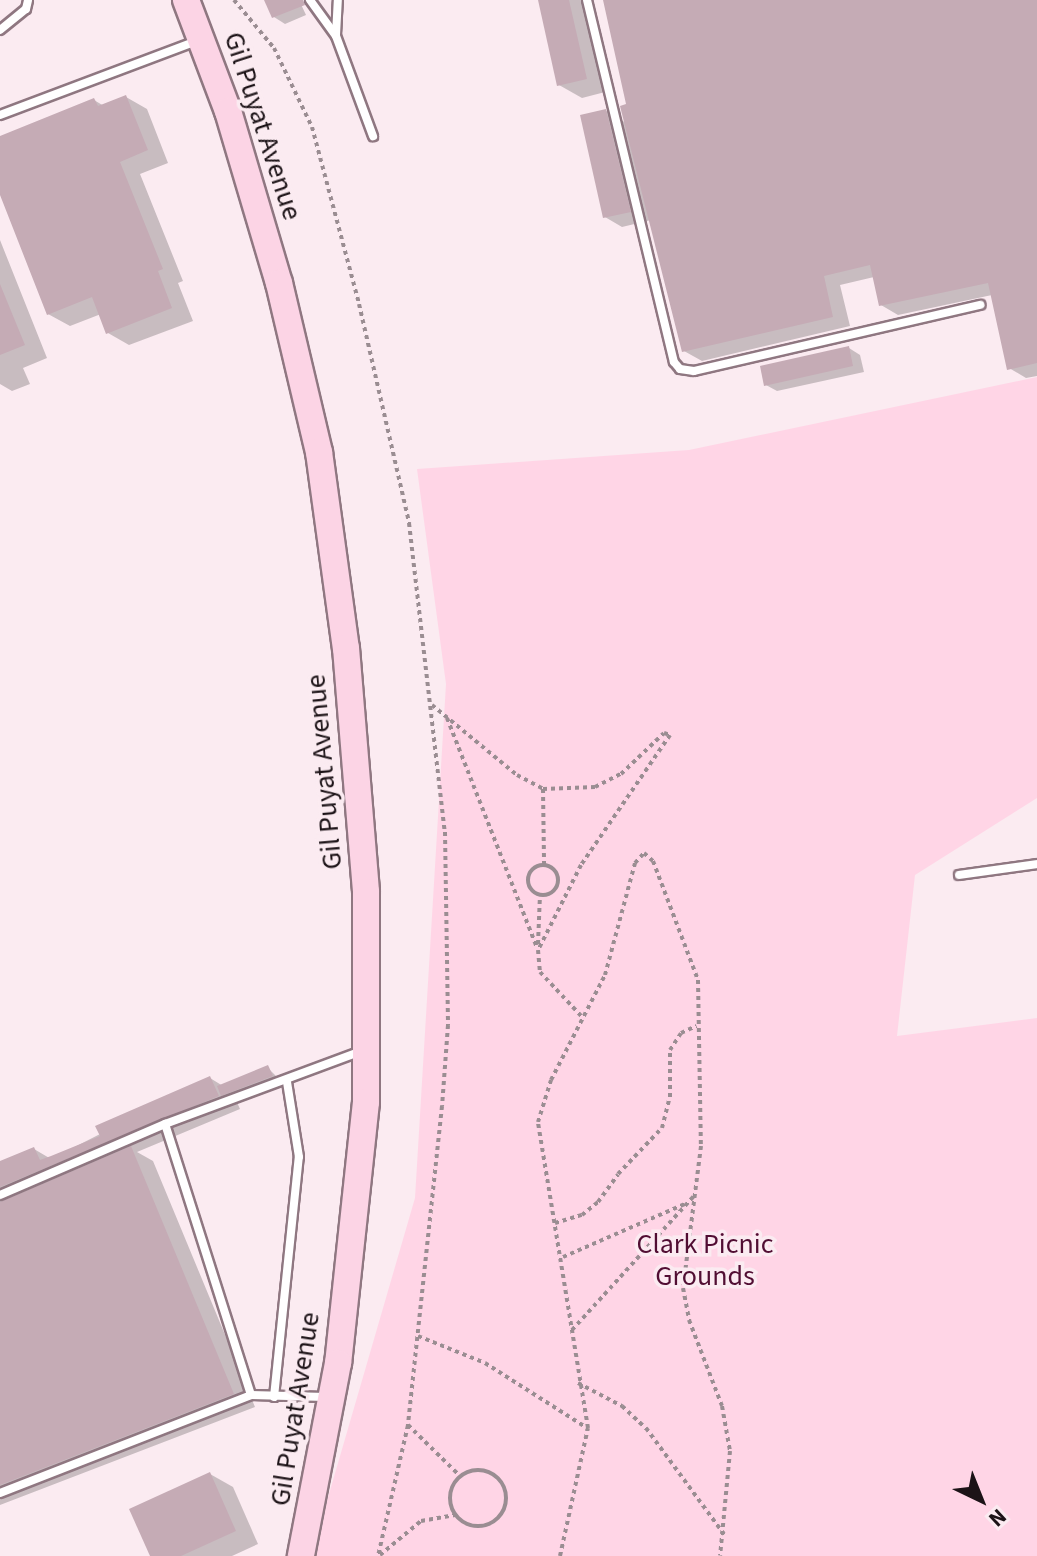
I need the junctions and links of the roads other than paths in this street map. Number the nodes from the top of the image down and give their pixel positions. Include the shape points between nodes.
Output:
1 (28, 0) edge
2 (186, 0) edge
3 (310, 0) edge
4 (338, 0) edge
5 (587, 0) edge
6 (0, 30) edge
7 (336, 36) junction
8 (202, 40) junction
9 (0, 115) edge
10 (373, 136) dead end
11 (981, 305) dead end
12 (1037, 864) edge
13 (959, 875) dead end
14 (369, 1047) junction
15 (287, 1082) junction
16 (165, 1124) junction
17 (0, 1195) edge
18 (251, 1395) junction
19 (333, 1396) junction
20 (274, 1397) junction
21 (0, 1493) edge
22 (301, 1556) edge

1 - 6 lane via 26,9
2 - 8 main road, Gil Puyat Avenue
3 - 7 lane
4 - 7 lane
5 - 11 lane via 677,366 694,371
7 - 10 lane
8 - 9 lane
8 - 14 main road, Gil Puyat Avenue via 279,283 319,452 347,663 366,892
12 - 13 lane
14 - 15 lane
14 - 19 main road, Gil Puyat Avenue
15 - 16 lane
15 - 20 lane via 299,1148
16 - 17 lane
16 - 18 lane
18 - 20 lane
18 - 21 lane
19 - 20 lane
19 - 22 main road, Gil Puyat Avenue

